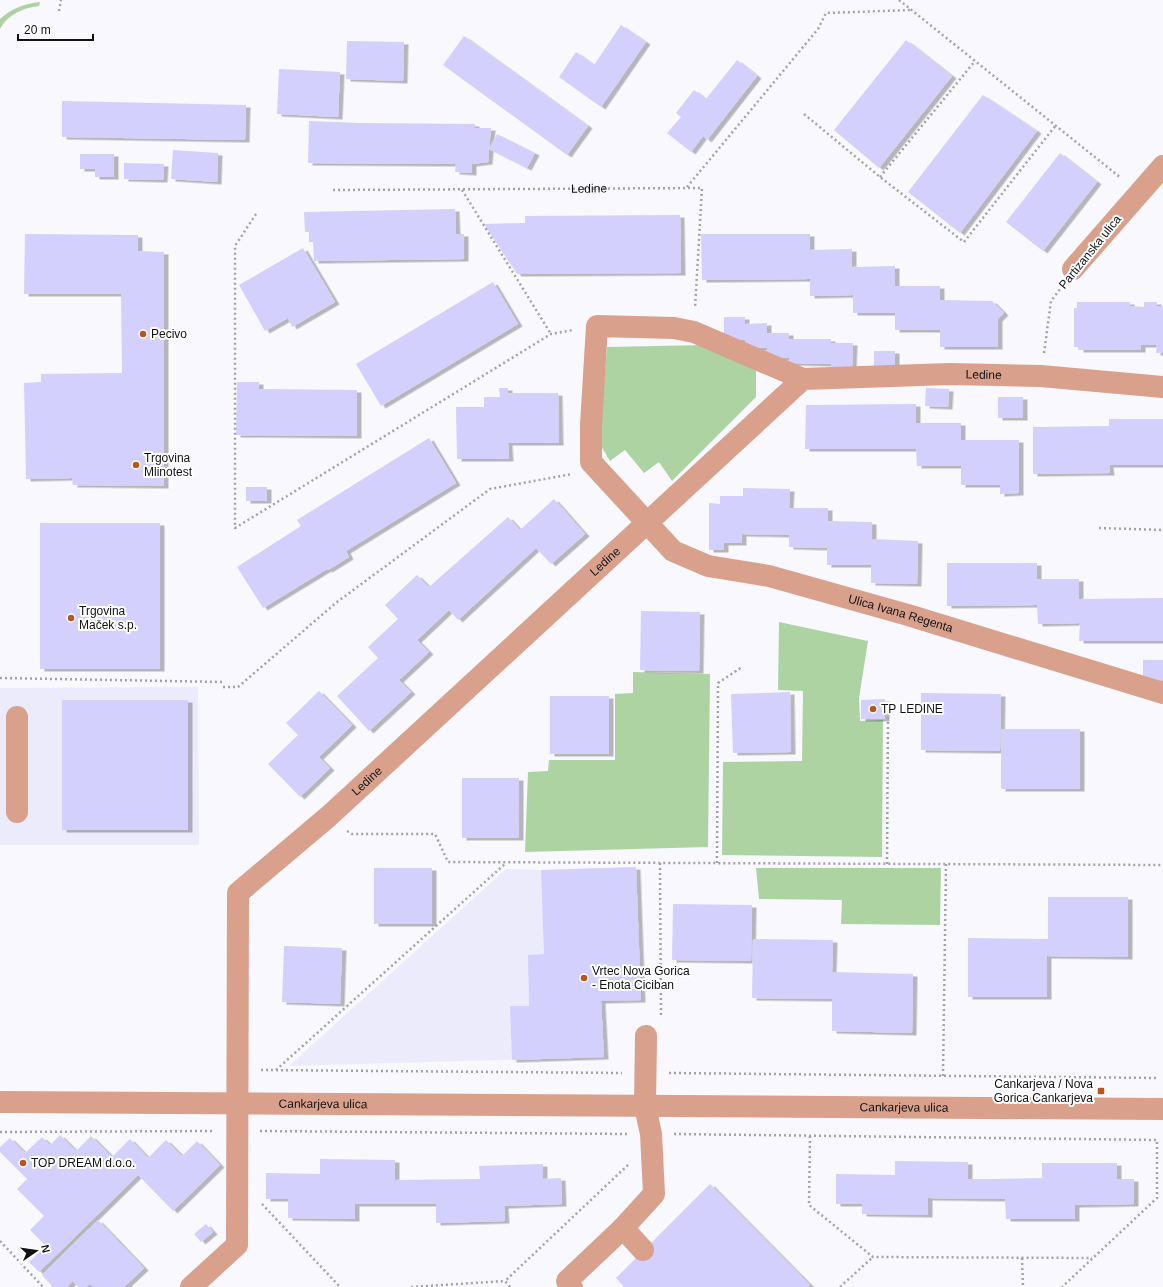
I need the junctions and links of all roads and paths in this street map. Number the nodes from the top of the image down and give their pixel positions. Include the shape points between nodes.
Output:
1 (61, 0) edge
2 (900, 0) edge
3 (912, 10) junction
4 (59, 11) dead end
5 (975, 60) junction
6 (804, 114) dead end
7 (1056, 126) junction
8 (1163, 166) edge
9 (880, 178) junction
10 (687, 188) junction
11 (462, 189) junction
12 (333, 190) dead end
13 (1139, 192) junction
14 (256, 214) dead end
15 (1073, 269) joint
16 (597, 326) junction
17 (694, 332) junction
18 (550, 334) junction
19 (1041, 376) junction
20 (803, 379) junction
21 (1163, 387) edge
22 (598, 470) junction
23 (648, 524) junction
24 (1099, 528) dead end
25 (1163, 530) edge
26 (742, 667) dead end
27 (0, 678) edge
28 (223, 682) dead end
29 (223, 687) dead end
30 (1163, 693) edge
31 (888, 715) dead end
32 (17, 717) dead end
33 (9, 789) edge
34 (17, 812) dead end
35 (329, 816) junction
36 (506, 863) junction
37 (660, 863) junction
38 (717, 863) junction
39 (887, 864) junction
40 (946, 864) junction
41 (1163, 865) edge
42 (661, 1020) dead end
43 (646, 1036) dead end
44 (256, 1070) dead end
45 (276, 1070) junction
46 (646, 1073) junction
47 (943, 1076) junction
48 (1157, 1078) dead end
49 (0, 1102) edge
50 (236, 1104) junction
51 (645, 1106) junction
52 (1163, 1109) edge
53 (221, 1131) dead end
54 (256, 1131) dead end
55 (0, 1132) edge
56 (651, 1134) junction
57 (810, 1136) junction
58 (629, 1164) dead end
59 (257, 1198) dead end
60 (623, 1228) junction
61 (0, 1241) edge
62 (643, 1250) dead end
63 (873, 1257) junction
64 (1022, 1258) junction
65 (1092, 1258) junction
66 (505, 1281) junction
67 (43, 1287) edge
68 (191, 1287) edge
69 (340, 1287) edge
70 (411, 1287) edge
71 (510, 1287) edge
72 (572, 1287) edge
73 (840, 1287) edge
74 (1023, 1287) edge
75 (1062, 1287) edge

1 - 4 path
2 - 3 path
3 - 5 path
3 - 10 path via 826,13 818,30
5 - 7 path
5 - 9 path
6 - 9 path
7 - 9 path via 964,242
7 - 13 path
8 - 13 street, Partizanska ulica
10 - 11 path, Ledine
10 - 17 path, Ledine via 702,188
11 - 12 path, Ledine
11 - 18 path
13 - 15 street, Partizanska ulica
14 - 18 path via 235,246 235,528
15 - 19 path, Partizanska ulica via 1052,301
16 - 17 street, Ledine via 674,328
16 - 18 path
16 - 22 street via 591,462
17 - 20 street, Ledine
19 - 20 street, Ledine via 950,374
19 - 21 street, Ledine
20 - 23 street, Ledine
22 - 23 street
22 - 29 path via 490,489 338,602 238,687
23 - 30 street, Ulica Ivana Regenta via 673,551 708,566 769,576 908,615
23 - 35 street, Ledine
24 - 25 path
26 - 38 path via 718,683
27 - 28 path
31 - 39 path
32 - 33 street
33 - 34 street
35 - 36 path via 352,834 435,834 448,862
35 - 50 street, Ledine via 238,893
36 - 37 path
36 - 45 path
37 - 38 path
37 - 42 path
38 - 39 path
39 - 40 path
40 - 41 path
40 - 47 path
43 - 46 street
44 - 45 path
45 - 46 path
46 - 47 path
46 - 51 street
47 - 48 path
49 - 50 street, Cankarjeva ulica
50 - 51 street, Cankarjeva ulica
50 - 68 street, Ledine via 237,1245
51 - 52 street, Cankarjeva ulica
51 - 56 street
53 - 55 path
54 - 56 path
56 - 57 path
56 - 60 street via 654,1194
57 - 63 path via 809,1204
57 - 65 path via 1157,1140 1158,1198
58 - 66 path
59 - 69 path
60 - 62 street
60 - 72 street via 567,1281
61 - 67 path
63 - 64 path
63 - 73 path
64 - 65 path
64 - 74 path
65 - 75 path
66 - 70 path
66 - 71 path

